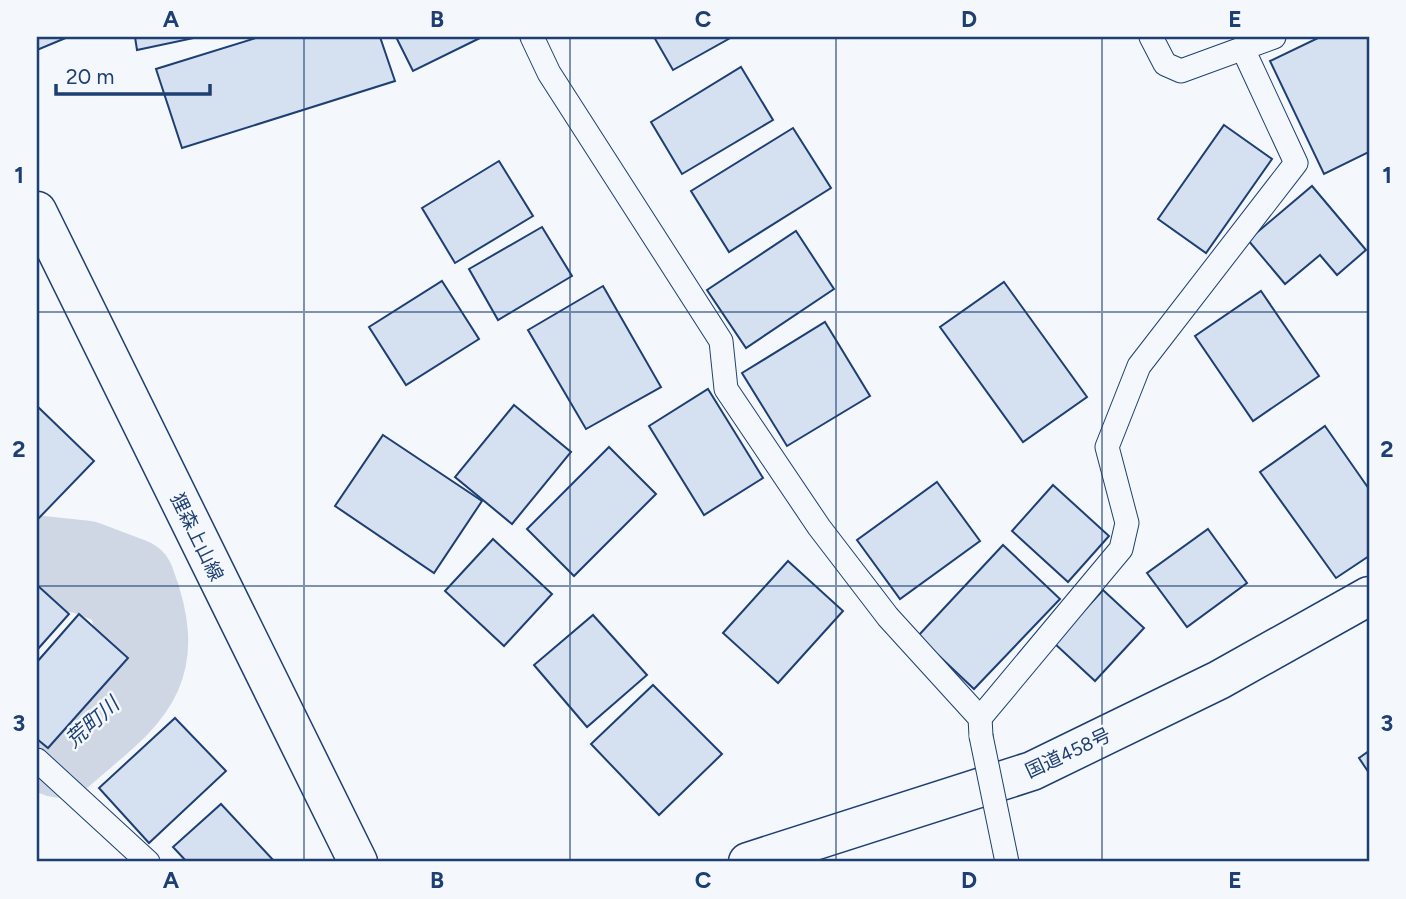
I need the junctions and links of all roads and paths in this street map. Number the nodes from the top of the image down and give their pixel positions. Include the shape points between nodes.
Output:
1 (532, 37) edge
2 (1151, 37) edge
3 (1274, 37) edge
4 (1243, 49) junction
5 (37, 211) edge
6 (1369, 596) edge
7 (980, 727) junction
8 (37, 760) edge
9 (148, 862) edge
10 (358, 862) edge
11 (748, 862) edge
12 (1007, 862) edge

1 - 7 lane via 549,73 721,341 726,389 819,527
2 - 4 lane via 1165,64 1181,71
3 - 4 lane
4 - 7 lane via 1296,163 1139,366 1107,447 1127,523 1121,549
5 - 10 main road, 狸森上山線
6 - 11 main road, 国道458号 via 1219,680 1032,771
7 - 12 lane, bridge
8 - 9 lane

